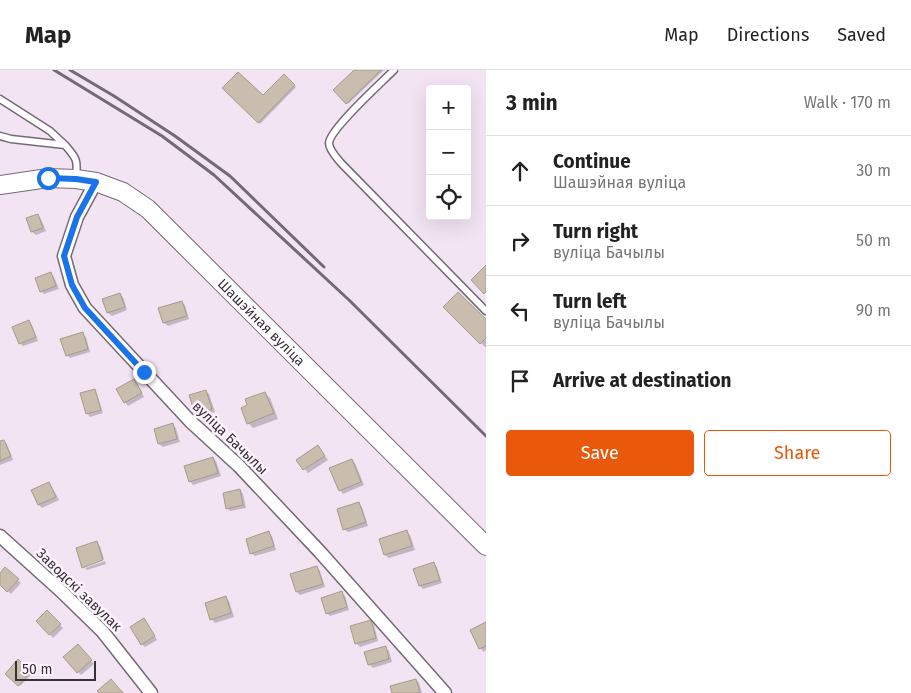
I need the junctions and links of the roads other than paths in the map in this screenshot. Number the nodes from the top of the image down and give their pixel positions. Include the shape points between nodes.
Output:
1 (394, 70) edge
2 (0, 99) edge
3 (0, 136) edge
4 (65, 145) junction
5 (76, 179) junction
6 (96, 182) junction
7 (0, 185) edge
8 (486, 311) edge
9 (0, 536) edge
10 (486, 546) edge
11 (151, 693) edge
12 (445, 693) edge

1 - 8 lane via 350,113 329,141 330,147 347,169
2 - 4 lane via 50,131
3 - 4 lane
4 - 5 lane via 75,156
5 - 6 main road, Шашэйная вуліца
5 - 7 main road, Шашэйная вуліца via 48,178
6 - 10 main road, Шашэйная вуліца via 123,192 148,209
6 - 12 street, вуліца Бачылы via 77,217 64,256 72,285 85,308 190,421 239,466 320,552
9 - 11 street, Заводскі завулак via 103,632

